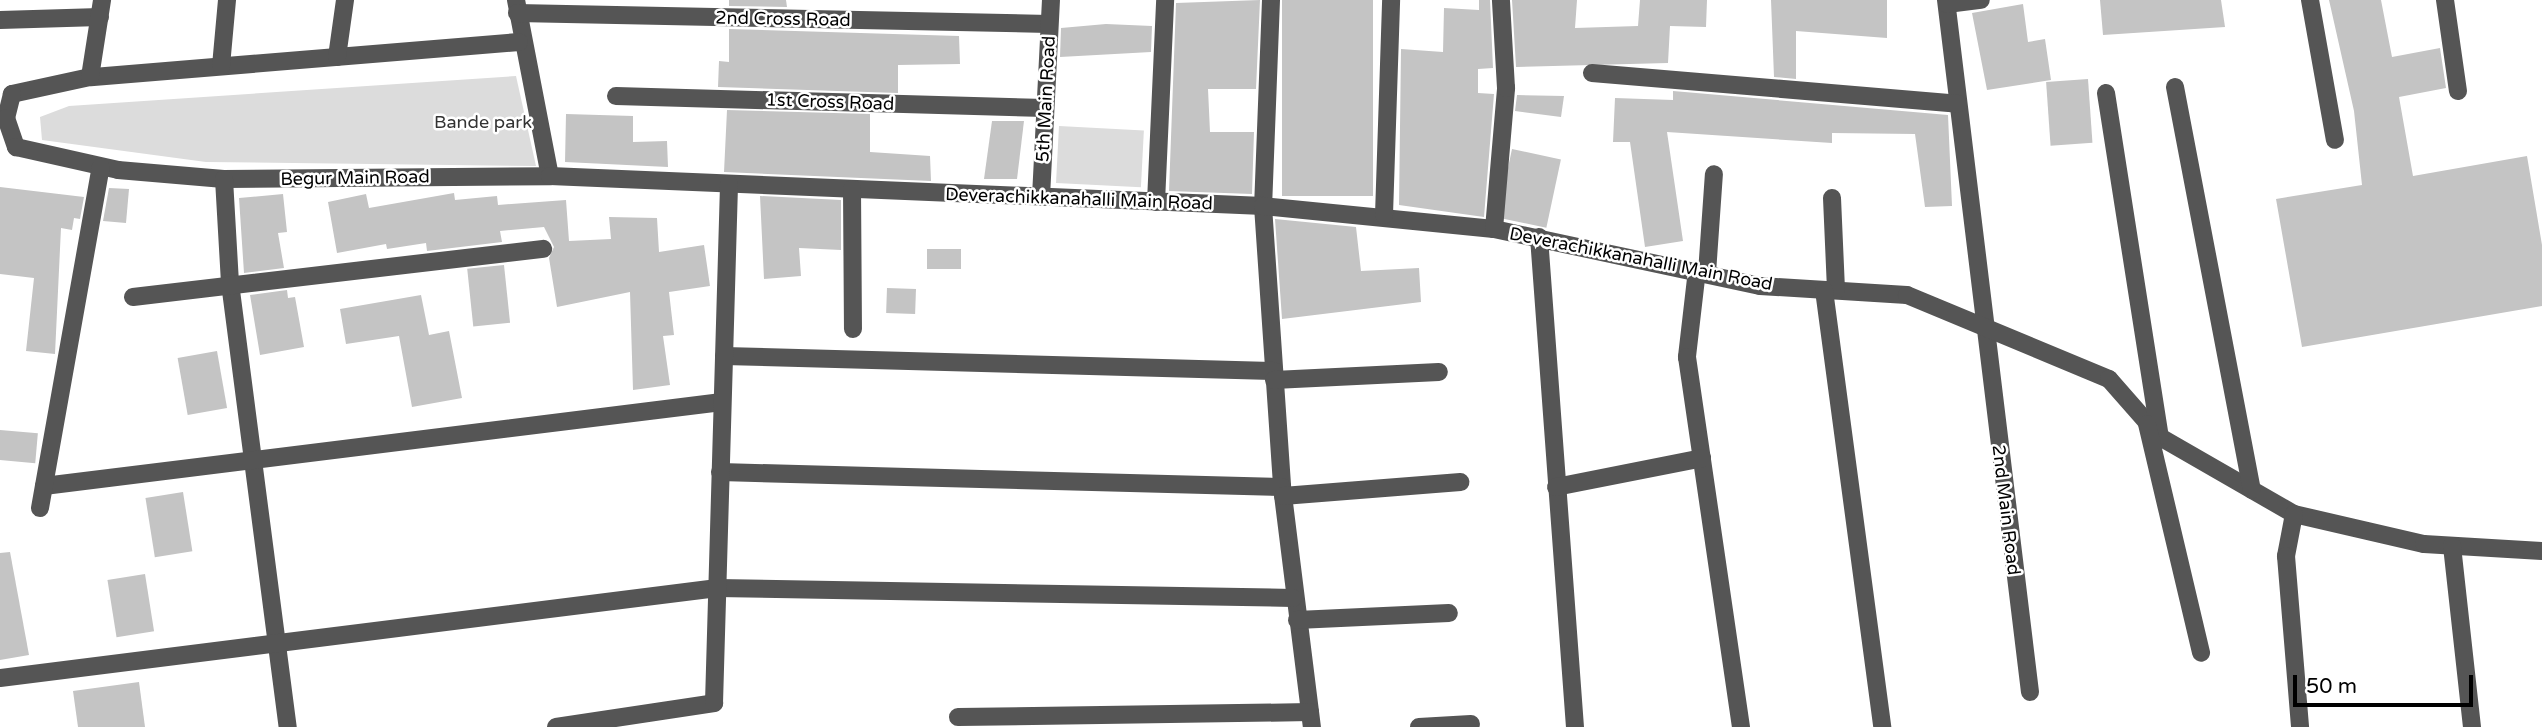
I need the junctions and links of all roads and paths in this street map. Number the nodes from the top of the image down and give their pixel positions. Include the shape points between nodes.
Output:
1 (227, 0) edge
2 (345, 0) edge
3 (1051, 0) edge
4 (1165, 0) edge
5 (1271, 0) edge
6 (1391, 0) edge
7 (1501, 0) edge
8 (1981, 0) edge
9 (2311, 0) edge
10 (2445, 0) edge
11 (1947, 2) edge
12 (517, 7) edge
13 (101, 9) edge
14 (0, 20) edge
15 (1049, 24) junction
16 (520, 42) junction
17 (337, 57) junction
18 (221, 66) junction
19 (1592, 73) dead end
20 (90, 77) junction
21 (2175, 87) dead end
22 (2458, 91) dead end
23 (2106, 93) dead end
24 (616, 96) dead end
25 (1958, 104) junction
26 (1045, 108) junction
27 (3, 118) edge
28 (2335, 141) dead end
29 (101, 167) junction
30 (1714, 174) dead end
31 (550, 176) junction
32 (224, 179) junction
33 (729, 184) junction
34 (852, 189) junction
35 (1041, 197) junction
36 (1832, 198) dead end
37 (1156, 202) junction
38 (1263, 206) junction
39 (1384, 215) junction
40 (1494, 229) junction
41 (1539, 237) junction
42 (544, 249) dead end
43 (1702, 272) junction
44 (230, 283) junction
45 (1830, 290) junction
46 (133, 297) dead end
47 (1984, 327) junction
48 (853, 329) dead end
49 (724, 356) junction
50 (1439, 372) dead end
51 (1274, 375) junction
52 (722, 402) junction
53 (2146, 421) junction
54 (2161, 437) junction
55 (1702, 458) junction
56 (254, 463) junction
57 (720, 472) junction
58 (1460, 482) dead end
59 (44, 486) junction
60 (1556, 487) junction
61 (2252, 490) junction
62 (1282, 491) junction
63 (40, 508) dead end
64 (2294, 514) junction
65 (2452, 546) junction
66 (2542, 551) edge
67 (717, 588) junction
68 (1293, 598) junction
69 (1449, 613) dead end
70 (1297, 620) junction
71 (279, 646) junction
72 (2201, 653) dead end
73 (0, 678) edge
74 (2030, 692) dead end
75 (958, 717) dead end
76 (1311, 720) edge
77 (1471, 724) dead end
78 (288, 727) edge
79 (556, 727) edge
80 (1419, 727) edge
81 (1576, 727) edge
82 (1741, 727) edge
83 (1882, 727) edge
84 (2300, 727) edge
85 (2472, 727) edge

1 - 18 street
2 - 17 street
3 - 15 street, 5th Main Road
4 - 37 street
5 - 38 street
6 - 39 street
7 - 40 street via 1506,88
8 - 11 street
9 - 28 street
10 - 22 street
11 - 25 street, 2nd Main Road
12 - 15 street, 2nd Cross Road
12 - 16 street
13 - 14 street
13 - 20 street
15 - 26 street, 5th Main Road
16 - 17 street
16 - 31 street
17 - 18 street
18 - 20 street
19 - 25 street
20 - 27 street, Begur Main Road via 12,94
21 - 61 street
23 - 54 street
24 - 26 street, 1st Cross Road
25 - 47 street, 2nd Main Road
26 - 35 street, 5th Main Road
27 - 29 street, Begur Main Road via 16,147
29 - 32 street, Begur Main Road
29 - 59 street
30 - 43 street
31 - 32 street, Begur Main Road
31 - 33 street, Deverachikkanahalli Main Road
32 - 44 street
33 - 34 street, Deverachikkanahalli Main Road
33 - 49 street
34 - 35 street, Deverachikkanahalli Main Road
34 - 48 street
35 - 37 street, Deverachikkanahalli Main Road
36 - 45 street
37 - 38 street, Deverachikkanahalli Main Road
38 - 39 street, Deverachikkanahalli Main Road
38 - 51 street
39 - 40 street, Deverachikkanahalli Main Road
40 - 41 street, Deverachikkanahalli Main Road
41 - 43 street, Deverachikkanahalli Main Road
41 - 60 street
42 - 44 street
43 - 45 street, Deverachikkanahalli Main Road via 1760,286
43 - 55 street via 1687,357
44 - 46 street
44 - 56 street
45 - 47 street, Deverachikkanahalli Main Road via 1907,295
45 - 83 street
47 - 53 street, Deverachikkanahalli Main Road via 2109,379
47 - 74 street, 2nd Main Road
49 - 51 street
49 - 52 street
50 - 51 street
51 - 62 street
52 - 56 street
52 - 57 street
53 - 54 street, Deverachikkanahalli Main Road
53 - 72 street
54 - 61 street, Deverachikkanahalli Main Road
55 - 60 street
55 - 82 street
56 - 59 street
56 - 71 street
57 - 62 street
57 - 67 street
58 - 62 street
59 - 63 street
60 - 81 street
61 - 64 street, Deverachikkanahalli Main Road
62 - 68 street
64 - 65 street, Deverachikkanahalli Main Road
64 - 84 street via 2286,556
65 - 66 street, Deverachikkanahalli Main Road
65 - 85 street
67 - 68 street
67 - 71 street
67 - 79 street via 714,703
68 - 70 street
69 - 70 street
70 - 76 street
71 - 73 street
71 - 78 street
75 - 76 street
77 - 80 street

